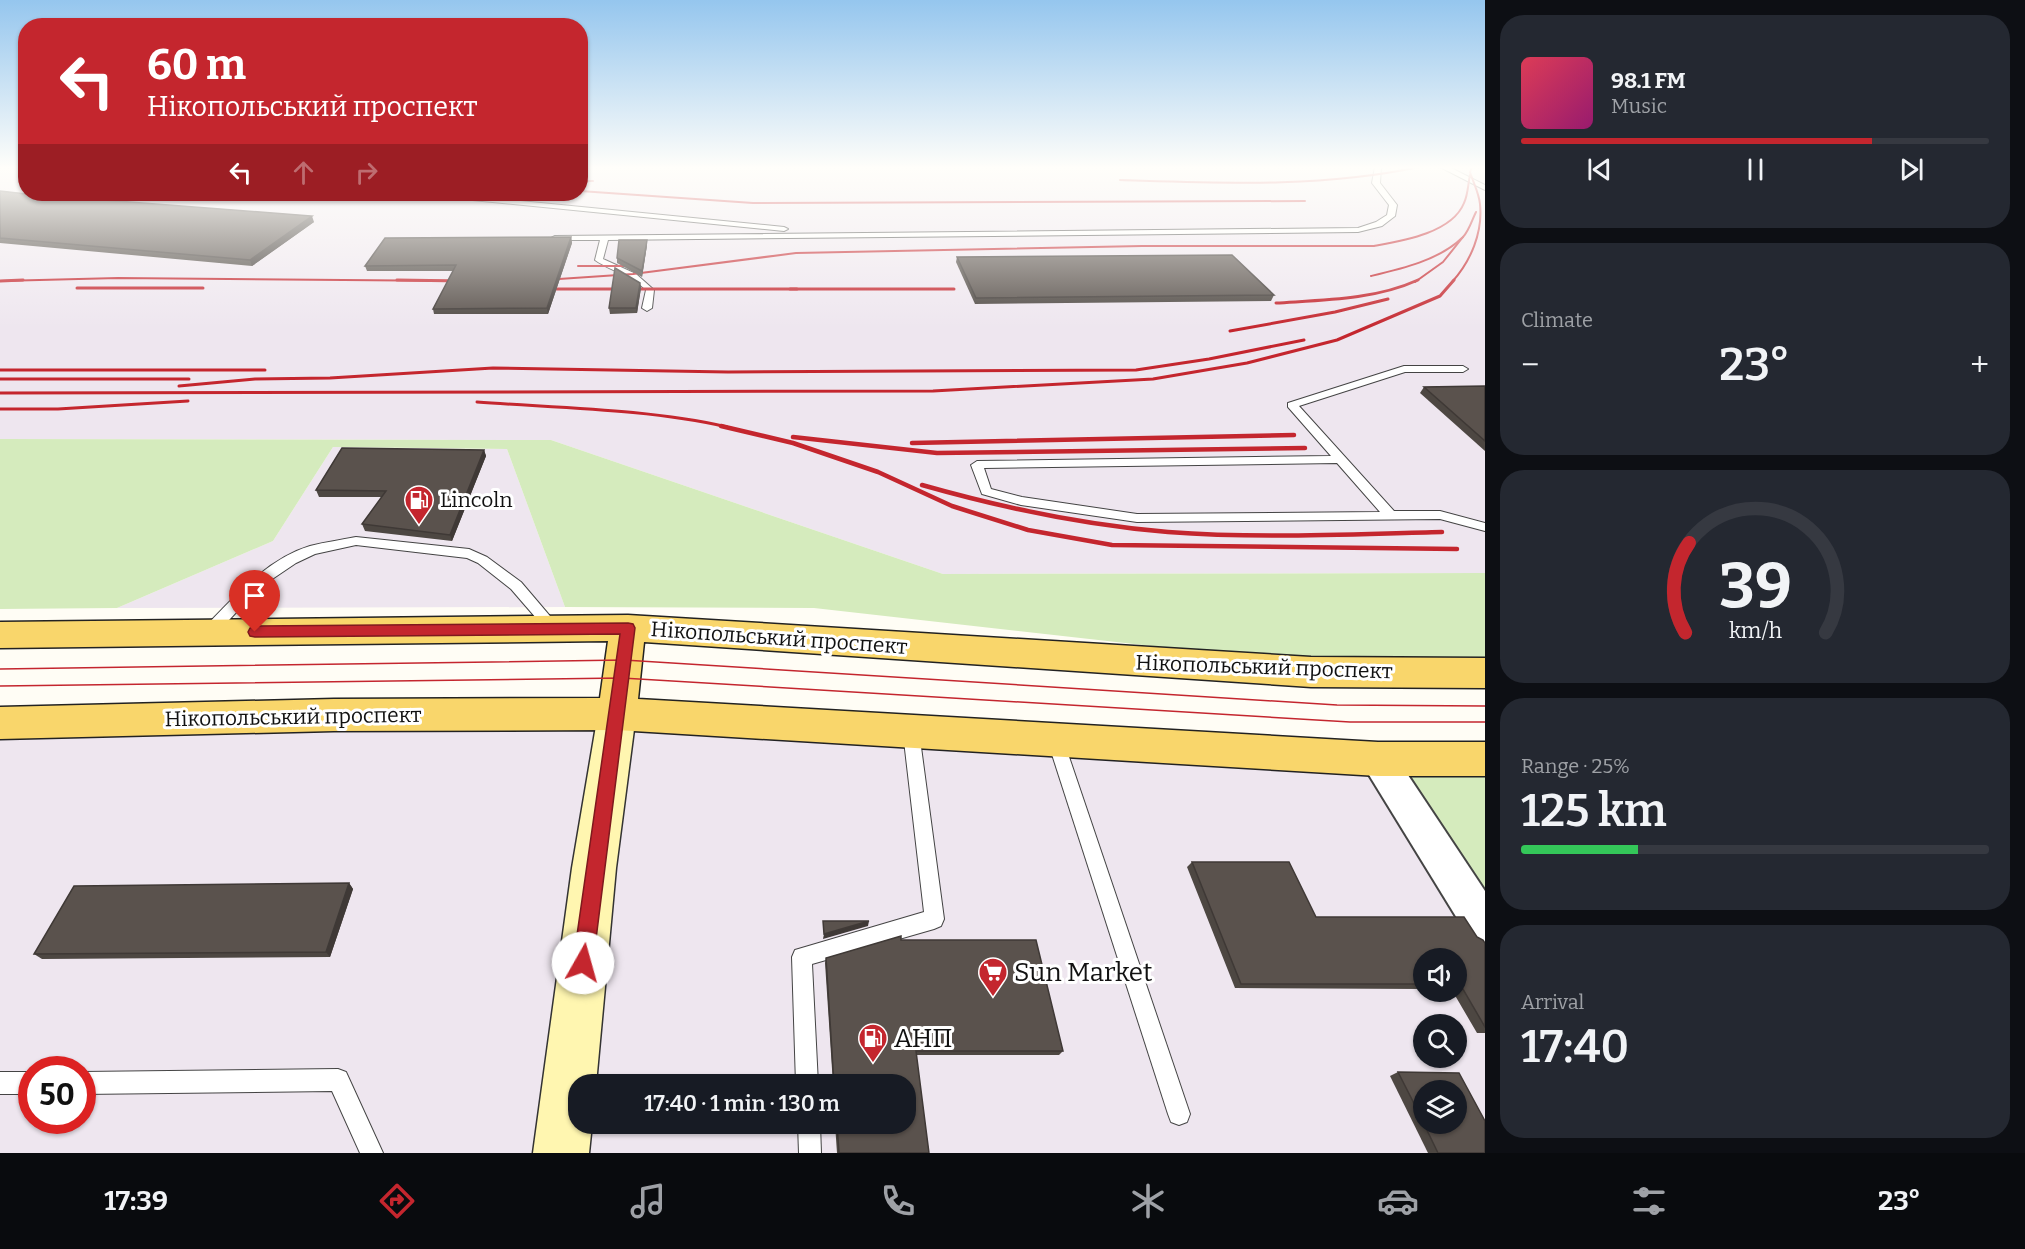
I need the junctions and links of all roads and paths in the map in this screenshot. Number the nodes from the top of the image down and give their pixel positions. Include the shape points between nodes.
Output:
1 (702, 221) edge
2 (1384, 221) edge
3 (855, 236) junction
4 (548, 238) edge
5 (605, 238) junction
6 (646, 308) dead end
7 (1463, 369) dead end
8 (1340, 459) junction
9 (1390, 515) junction
10 (1485, 527) edge
11 (628, 628) junction
12 (554, 629) junction
13 (209, 632) junction
14 (0, 635) edge
15 (1485, 673) edge
16 (617, 714) junction
17 (0, 723) edge
18 (910, 731) junction
19 (1055, 740) junction
20 (1378, 759) junction
21 (1485, 759) edge
22 (1485, 927) edge
23 (807, 1074) edge
24 (0, 1083) edge
25 (18, 1083) edge
26 (96, 1083) edge
27 (1179, 1114) dead end
28 (809, 1134) edge
29 (372, 1153) edge
30 (561, 1153) edge
31 (810, 1153) edge

1 - 3 lane
2 - 3 lane via 1358,230
3 - 5 lane
4 - 5 lane
5 - 6 lane via 600,260 644,283 650,290
7 - 8 lane via 1404,369 1292,405
8 - 9 lane
8 - 9 lane via 977,465 986,491 1021,501 1137,518
9 - 10 lane via 1440,514
11 - 12 main road, Нікопольський проспект
11 - 15 main road, Нікопольський проспект via 1311,672
11 - 16 main road
12 - 13 main road, Нікопольський проспект
12 - 13 lane via 504,572 482,559 469,554 356,541 312,550 271,572
13 - 14 main road, Нікопольський проспект
16 - 17 main road, Нікопольський проспект via 322,715
16 - 18 main road, Нікопольський проспект
16 - 30 main road via 594,868
18 - 19 main road, Нікопольський проспект
18 - 23 lane via 934,919 802,957
19 - 20 main road, Нікопольський проспект
19 - 27 lane
20 - 21 main road, Нікопольський проспект
20 - 22 street
24 - 25 lane
26 - 29 lane via 338,1080
28 - 31 lane

